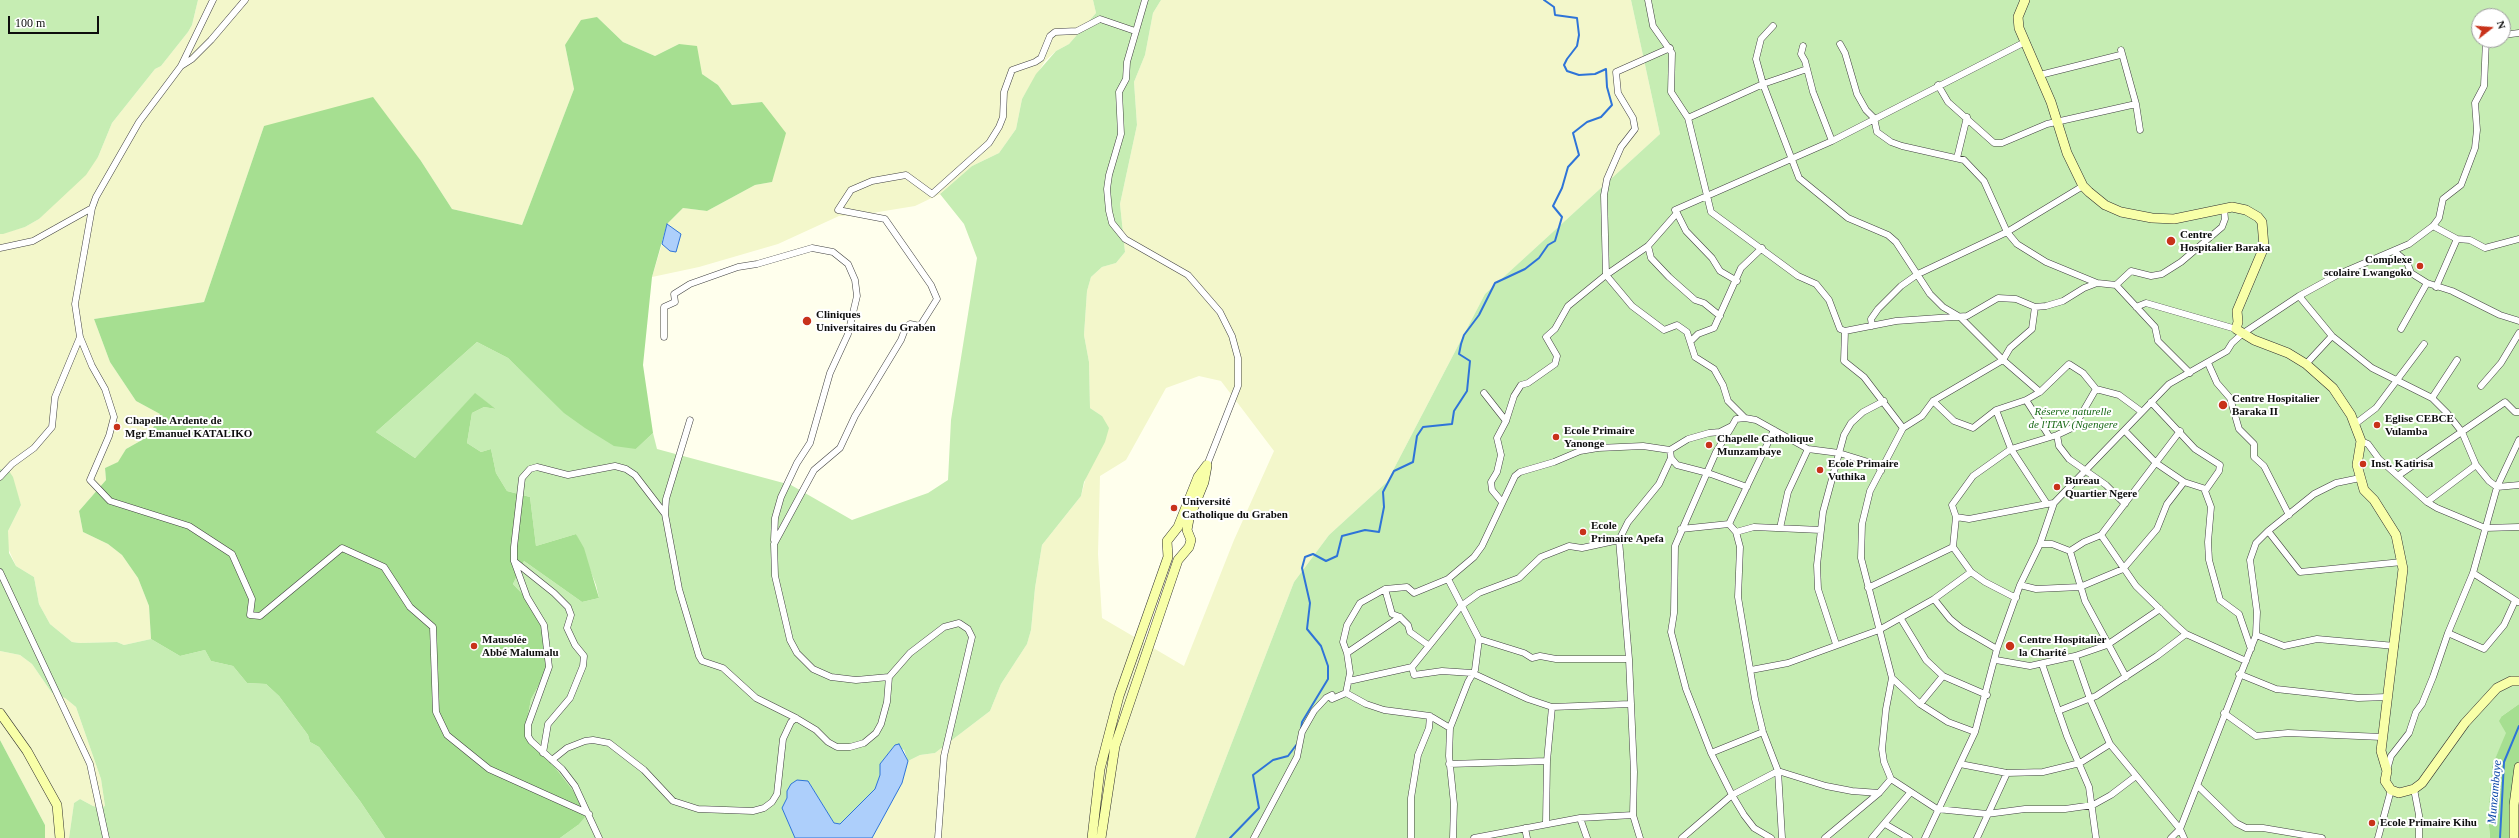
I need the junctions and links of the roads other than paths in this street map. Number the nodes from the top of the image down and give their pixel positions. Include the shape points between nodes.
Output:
1 (213, 0) edge
2 (245, 0) edge
3 (1145, 0) edge
4 (1648, 0) edge
5 (2025, 0) edge
6 (1773, 26) dead end
7 (1135, 31) junction
8 (2024, 42) junction
9 (1840, 44) dead end
10 (1803, 46) dead end
11 (1670, 48) junction
12 (2486, 48) edge
13 (181, 66) junction
14 (1807, 69) junction
15 (2040, 75) junction
16 (1763, 84) junction
17 (1938, 85) junction
18 (2136, 104) junction
19 (1967, 117) junction
20 (1688, 118) junction
21 (1874, 118) junction
22 (2058, 122) junction
23 (2140, 130) dead end
24 (1832, 141) junction
25 (1793, 158) junction
26 (1957, 158) junction
27 (2083, 186) junction
28 (1708, 194) junction
29 (92, 208) junction
30 (2224, 208) junction
31 (1677, 213) junction
32 (2434, 226) junction
33 (2007, 232) junction
34 (2456, 239) junction
35 (2519, 239) edge
36 (1648, 246) junction
37 (0, 248) edge
38 (1762, 248) junction
39 (2394, 251) junction
40 (1918, 274) junction
41 (1606, 275) junction
42 (1737, 281) junction
43 (2097, 283) junction
44 (2427, 283) junction
45 (2116, 285) junction
46 (2436, 287) junction
47 (2299, 296) junction
48 (2035, 307) junction
49 (2136, 307) junction
50 (1720, 316) junction
51 (1960, 317) junction
52 (2519, 321) edge
53 (1872, 326) junction
54 (2401, 329) dead end
55 (1845, 332) junction
56 (2239, 332) junction
57 (2519, 333) edge
58 (2332, 336) junction
59 (80, 337) junction
60 (664, 337) dead end
61 (1691, 342) junction
62 (2424, 344) dead end
63 (2002, 360) junction
64 (2457, 360) dead end
65 (2208, 363) junction
66 (2306, 364) junction
67 (2190, 373) junction
68 (2398, 381) junction
69 (2481, 386) dead end
70 (2096, 389) junction
71 (2040, 392) junction
72 (1484, 393) dead end
73 (2432, 398) junction
74 (2026, 400) junction
75 (1884, 401) junction
76 (1933, 401) junction
77 (2151, 402) junction
78 (1996, 410) junction
79 (2142, 412) junction
80 (2519, 412) edge
81 (1745, 418) junction
82 (690, 420) dead end
83 (1506, 421) junction
84 (2355, 424) junction
85 (1732, 426) junction
86 (1903, 428) junction
87 (1774, 430) junction
88 (2125, 431) junction
89 (2180, 431) junction
90 (2462, 432) junction
91 (2057, 435) junction
92 (2049, 436) junction
93 (2519, 440) edge
94 (2361, 441) junction
95 (1808, 449) junction
96 (2011, 449) junction
97 (1670, 450) junction
98 (1839, 453) junction
99 (1671, 458) junction
100 (2156, 463) junction
101 (1207, 465) joint
102 (2476, 465) junction
103 (1881, 471) junction
104 (2085, 472) junction
105 (1708, 473) junction
106 (2398, 475) junction
107 (0, 477) edge
108 (2360, 478) junction
109 (2184, 482) junction
110 (2519, 485) edge
111 (1746, 487) junction
112 (2497, 488) junction
113 (2206, 489) junction
114 (1502, 502) junction
115 (2427, 502) junction
116 (2054, 503) junction
117 (2047, 504) junction
118 (2125, 504) junction
119 (665, 514) junction
120 (2289, 515) junction
121 (1956, 517) junction
122 (1729, 524) junction
123 (1182, 528) junction
124 (1780, 528) junction
125 (2485, 528) junction
126 (1681, 529) junction
127 (2518, 529) edge
128 (1821, 530) junction
129 (2268, 531) junction
130 (1736, 532) junction
131 (2101, 535) junction
132 (1619, 540) junction
133 (774, 544) junction
134 (2040, 544) junction
135 (1953, 547) junction
136 (2070, 551) junction
137 (1168, 557) junction
138 (1178, 560) junction
139 (514, 561) junction
140 (2402, 562) junction
141 (2123, 569) junction
142 (0, 572) edge
143 (1971, 572) junction
144 (2473, 573) junction
145 (1448, 578) junction
146 (2020, 586) junction
147 (2080, 587) junction
148 (1868, 588) junction
149 (1385, 589) junction
150 (2016, 598) junction
151 (1934, 599) junction
152 (2517, 602) edge
153 (1461, 606) junction
154 (2160, 609) junction
155 (1400, 617) junction
156 (1901, 619) junction
157 (1879, 630) junction
158 (2448, 633) junction
159 (2186, 634) junction
160 (2256, 634) junction
161 (1479, 639) junction
162 (1836, 644) junction
163 (1428, 645) junction
164 (2107, 645) junction
165 (2395, 646) junction
166 (1997, 649) junction
167 (2251, 649) junction
168 (1347, 653) junction
169 (2075, 656) junction
170 (1629, 659) junction
171 (1996, 660) junction
172 (2246, 661) junction
173 (2042, 664) junction
174 (1412, 667) junction
175 (1751, 670) junction
176 (1472, 673) junction
177 (2239, 674) junction
178 (1942, 676) junction
179 (889, 677) junction
180 (2126, 677) junction
181 (1892, 678) junction
182 (1349, 681) junction
183 (2519, 681) edge
184 (1346, 693) junction
185 (1987, 695) junction
186 (2386, 697) junction
187 (2090, 699) junction
188 (1630, 704) junction
189 (1920, 704) junction
190 (1552, 707) junction
191 (2058, 711) junction
192 (0, 713) edge
193 (2224, 713) junction
194 (1430, 716) junction
195 (796, 718) junction
196 (1450, 728) junction
197 (1762, 732) junction
198 (1975, 732) junction
199 (2382, 737) junction
200 (2110, 744) junction
201 (543, 753) junction
202 (1711, 753) junction
203 (552, 760) junction
204 (1547, 761) junction
205 (2080, 763) junction
206 (1450, 764) junction
207 (1960, 764) junction
208 (2519, 767) edge
209 (1778, 771) junction
210 (2387, 771) junction
211 (2007, 773) junction
212 (2136, 776) junction
213 (1891, 779) junction
214 (2198, 786) junction
215 (2414, 789) junction
216 (2391, 790) junction
217 (1879, 793) junction
218 (1910, 794) junction
219 (1732, 795) junction
220 (2093, 805) junction
221 (1938, 809) junction
222 (589, 814) junction
223 (1987, 814) junction
224 (1633, 815) junction
225 (1580, 818) junction
226 (1546, 823) junction
227 (1885, 824) junction
228 (1525, 828) junction
229 (2180, 829) junction
230 (1489, 836) edge
231 (60, 838) edge
232 (106, 838) edge
233 (599, 838) edge
234 (938, 838) edge
235 (1092, 838) edge
236 (1101, 838) edge
237 (1254, 838) edge
238 (1411, 838) edge
239 (1453, 838) edge
240 (1474, 838) edge
241 (1527, 838) edge
242 (1587, 838) edge
243 (1640, 838) edge
244 (1682, 838) edge
245 (1771, 838) edge
246 (1782, 838) edge
247 (1825, 838) edge
248 (1872, 838) edge
249 (1909, 838) edge
250 (1925, 838) edge
251 (1977, 838) edge
252 (2096, 838) edge
253 (2172, 838) edge
254 (2184, 838) edge
255 (2322, 838) edge
256 (2378, 838) edge
257 (2419, 838) edge
258 (2514, 838) edge

1 - 13 street
2 - 13 street via 211,40
3 - 7 street
4 - 11 street via 1653,26
5 - 8 street via 2018,17
6 - 16 street via 1757,47 1756,59
7 - 101 street via 1127,62 1126,79 1119,92 1121,134 1109,175 1109,211 1112,223 1126,239 1188,275 1220,312 1232,336 1238,358 1238,386
7 - 133 street via 1100,19 1077,31 1055,32 1050,36 1041,58 1012,70 1004,92 1000,127 989,143 932,194 906,175 872,181 851,190 838,210 885,219 931,285 937,299 920,326 910,324 906,327 901,340 855,416 840,448 814,470
8 - 15 street
8 - 17 street
9 - 21 street via 1846,53 1857,94
10 - 14 street via 1801,54
11 - 20 street via 1672,92
11 - 41 street via 1616,72 1618,93 1633,118 1635,129 1621,147 1607,179 1604,195
12 - 32 street via 2484,86 2475,103 2476,148 2461,185 2443,199 2439,218
13 - 29 street via 139,122 96,196
14 - 16 street
14 - 24 street
15 - 18 street via 2121,53
15 - 22 street
16 - 20 street
16 - 25 street
17 - 19 street via 1948,102
17 - 21 street
18 - 22 street
18 - 23 street
19 - 22 street via 1994,143 2002,143 2036,127
19 - 26 street
20 - 28 street
21 - 24 street
21 - 26 street via 1877,132 1891,142
22 - 27 street via 2067,153
24 - 25 street
25 - 28 street
25 - 40 street via 1799,178 1848,218 1888,235 1896,242
26 - 33 street via 1969,164 1984,181
27 - 30 street via 2105,205 2152,218 2174,219
27 - 33 street
28 - 31 street via 1685,203 1675,210
28 - 38 street via 1711,212
29 - 37 street via 33,241
29 - 59 street via 75,304
30 - 45 street via 2225,219 2222,227 2181,262 2162,274 2151,276 2131,271
30 - 56 street via 2239,207 2250,212 2258,217 2263,229 2264,247 2237,311
31 - 36 street
31 - 42 street via 1686,231 1712,258 1720,271
32 - 34 street
32 - 39 street via 2409,244
33 - 40 street
33 - 43 street via 2017,244 2046,262
34 - 35 street via 2470,240 2485,248
34 - 46 street
36 - 41 street
36 - 50 street via 1651,258 1670,277 1695,300 1704,303
38 - 42 street via 1741,268
38 - 55 street via 1798,276 1816,284 1829,300 1840,329
39 - 44 street via 2407,262 2411,273
39 - 47 street via 2339,274
40 - 51 street via 1930,294 1943,307
40 - 53 street via 1900,286 1878,309 1872,319
41 - 61 street via 1632,306 1648,319 1664,330 1677,326 1687,332
41 - 83 street via 1568,306 1555,329 1546,337 1557,356 1555,364 1521,385 1514,396
42 - 50 street
43 - 45 street
43 - 48 street via 2063,301
44 - 46 street
44 - 54 street
45 - 49 street
46 - 52 street via 2452,291 2500,315
47 - 56 street
47 - 58 street
48 - 51 street via 2016,300 1998,298
48 - 63 street via 2032,329 2010,348
49 - 56 street via 2146,303
49 - 67 street via 2155,327 2158,341
50 - 61 street via 1712,330 1698,334
51 - 53 street via 1896,321
51 - 63 street
53 - 55 street
55 - 75 street via 1844,361 1864,377
56 - 65 street via 2227,351
56 - 66 street via 2288,353
57 - 69 street via 2501,363
58 - 66 street
58 - 68 street via 2372,368
59 - 107 street via 55,397 52,427 34,448 12,464
59 - 222 street via 105,389 114,417 109,436 90,480 110,501 189,526 232,554 252,599 250,615 260,616 342,548 384,567 410,607 433,627 436,712 447,735 490,769
60 - 133 street via 664,307 675,302 674,294 690,284 738,267 812,248 833,252 848,264 855,280 857,296 848,334 830,373 810,443 781,497 775,518
61 - 81 street via 1695,357 1714,369 1728,401
62 - 68 street
63 - 71 street
63 - 76 street
64 - 73 street
65 - 67 street
65 - 120 street via 2216,383 2230,398 2239,429 2254,444 2254,457 2264,466
66 - 84 street via 2333,388
67 - 77 street via 2169,384
68 - 73 street
68 - 84 street via 2376,408
70 - 71 street via 2083,373 2069,364
70 - 79 street via 2119,395
70 - 91 street via 2074,427
71 - 74 street
72 - 83 street
73 - 90 street
74 - 78 street
74 - 92 street
75 - 86 street
75 - 98 street via 1851,423 1844,435
76 - 78 street via 1954,421 1973,428
76 - 86 street via 1922,416
77 - 79 street
77 - 89 street
78 - 96 street
79 - 88 street
80 - 90 street via 2515,412 2505,402
81 - 85 street via 1736,419
81 - 87 street via 1756,420
82 - 119 street via 666,499
83 - 114 street via 1497,438 1501,456 1497,472 1491,482 1492,490
84 - 94 street
85 - 97 street via 1720,432 1688,439
85 - 105 street via 1716,452
86 - 103 street
87 - 95 street
87 - 111 street
88 - 100 street
88 - 104 street
89 - 100 street
89 - 113 street via 2195,449 2220,465 2219,471
90 - 102 street
90 - 106 street
91 - 92 street
91 - 104 street via 2059,446 2065,455
92 - 96 street
93 - 112 street
94 - 106 street via 2368,444 2379,459
94 - 108 street via 2357,465
95 - 98 street
95 - 124 street via 1788,492
96 - 117 street
96 - 121 street via 1967,481 1962,493 1952,505
97 - 99 street
97 - 114 street via 1643,446 1580,452 1520,472 1515,476
98 - 103 street via 1878,465
98 - 128 street via 1827,493
99 - 105 street via 1677,466
99 - 132 street via 1659,484 1628,522
100 - 109 street
100 - 118 street
101 - 123 street
102 - 112 street
102 - 115 street
103 - 148 street via 1870,491 1862,524 1861,558
104 - 116 street
104 - 118 street via 2106,485
105 - 111 street
105 - 126 street
106 - 115 street
108 - 120 street via 2323,489
108 - 140 street via 2364,490 2394,530
109 - 113 street
109 - 141 street via 2166,504 2157,529
110 - 112 street
111 - 122 street
112 - 125 street
113 - 167 street via 2205,496 2211,507 2208,542 2213,577 2220,600 2239,614
114 - 145 street via 1482,546 1474,557
115 - 125 street
116 - 117 street
116 - 134 street
117 - 121 street via 1969,519
118 - 131 street
119 - 139 street via 635,475 626,469 615,466 568,475 550,469 530,469 522,478 520,488
119 - 195 street via 679,589 699,656 709,664 723,668 756,698
120 - 129 street
121 - 135 street
122 - 126 street
122 - 130 street
123 - 137 street via 1167,541
123 - 138 street via 1191,540 1189,547
124 - 128 street
124 - 130 street via 1754,527
125 - 127 street
125 - 144 street
126 - 202 street via 1673,553 1675,600 1671,632 1686,689
128 - 162 street via 1817,565 1818,589
129 - 140 street via 2300,572
129 - 160 street via 2256,543 2250,560 2257,612
130 - 175 street via 1740,547 1738,597
131 - 136 street
131 - 141 street
132 - 153 street via 1582,548 1569,546 1553,551 1540,558 1519,578 1480,593
132 - 170 street
133 - 179 street via 775,576 785,626 797,653 812,669 831,677 856,680
134 - 136 street via 2052,544
134 - 146 street
135 - 143 street
135 - 148 street
136 - 147 street
137 - 138 street
137 - 235 street via 1139,636 1105,746
138 - 236 street via 1115,746
139 - 201 street via 524,591 544,625 546,635 550,667 528,725 531,741
139 - 201 street via 568,607 571,615 567,628 584,656 583,666 570,698 548,724
140 - 165 street
141 - 147 street
141 - 154 street via 2136,586
142 - 232 street via 90,764
143 - 150 street
143 - 151 street
144 - 152 street
144 - 158 street
145 - 149 street via 1414,593 1407,587
145 - 153 street
146 - 147 street
146 - 150 street
147 - 164 street
148 - 157 street
149 - 155 street via 1392,614
149 - 168 street via 1360,603 1343,642
150 - 166 street
151 - 156 street
151 - 166 street via 1961,628
152 - 158 street via 2504,625 2484,649
153 - 161 street
153 - 163 street
154 - 159 street
154 - 164 street
155 - 163 street via 1408,625 1410,632
155 - 168 street
156 - 157 street
156 - 178 street via 1926,660
157 - 162 street
157 - 181 street
158 - 210 street via 2422,704 2416,712 2409,733 2391,756
159 - 172 street
159 - 180 street
160 - 165 street via 2284,646 2317,639
160 - 167 street
161 - 170 street via 1524,653 1532,658 1540,656 1556,659
161 - 176 street via 1475,670
162 - 175 street via 1788,663
163 - 174 street via 1423,656
164 - 169 street
164 - 180 street
165 - 186 street
166 - 171 street
167 - 172 street
168 - 182 street
169 - 173 street
169 - 187 street
170 - 188 street
171 - 173 street via 2030,666
171 - 185 street
172 - 177 street
173 - 191 street
174 - 176 street via 1414,676 1442,672
174 - 182 street
175 - 197 street
176 - 190 street via 1528,699
176 - 196 street
177 - 186 street via 2276,689 2358,698
177 - 193 street
178 - 185 street
178 - 189 street
179 - 195 street via 887,702 881,724 876,733 864,743 837,747
179 - 234 street via 910,653 944,627 959,623 968,629 972,637 944,756
180 - 187 street
181 - 189 street
181 - 213 street via 1882,750
182 - 184 street
183 - 215 street via 2511,681 2497,688 2466,723 2422,783
184 - 194 street via 1384,710
184 - 237 street via 1332,699 1332,695 1326,698 1314,711 1302,732 1297,757
185 - 198 street
186 - 199 street
187 - 191 street
187 - 200 street
188 - 190 street
188 - 224 street via 1634,772
189 - 198 street via 1948,722
190 - 204 street
191 - 205 street
192 - 231 street via 27,751 57,805
193 - 199 street via 2256,736 2288,733
193 - 214 street
194 - 196 street
194 - 238 street via 1418,755 1411,798
195 - 203 street via 791,722 783,739 777,794 764,808 753,811 698,809 672,800 644,770 609,744 585,740 567,748
196 - 206 street
197 - 202 street
197 - 209 street
198 - 207 street
199 - 210 street via 2382,759
200 - 205 street
200 - 212 street
201 - 203 street
202 - 219 street
203 - 222 street via 575,786
204 - 206 street
204 - 226 street
205 - 211 street via 2043,772
205 - 220 street
206 - 239 street via 1454,804
207 - 211 street
207 - 221 street
208 - 258 street via 2514,805
209 - 217 street via 1826,786
209 - 219 street
209 - 246 street
210 - 216 street via 2386,781
211 - 223 street
212 - 220 street
212 - 229 street
213 - 217 street
213 - 218 street
214 - 229 street
214 - 255 street via 2236,823 2246,828 2262,828
215 - 216 street via 2399,793
215 - 257 street via 2419,815
216 - 256 street
217 - 247 street
218 - 221 street
218 - 227 street
219 - 244 street
219 - 245 street via 1754,828
220 - 223 street
220 - 252 street
221 - 223 street
221 - 250 street
222 - 233 street
223 - 251 street
224 - 225 street
224 - 243 street
225 - 226 street
225 - 242 street
226 - 228 street
227 - 248 street
227 - 249 street
228 - 230 street
228 - 241 street
229 - 253 street
229 - 254 street
230 - 240 street

